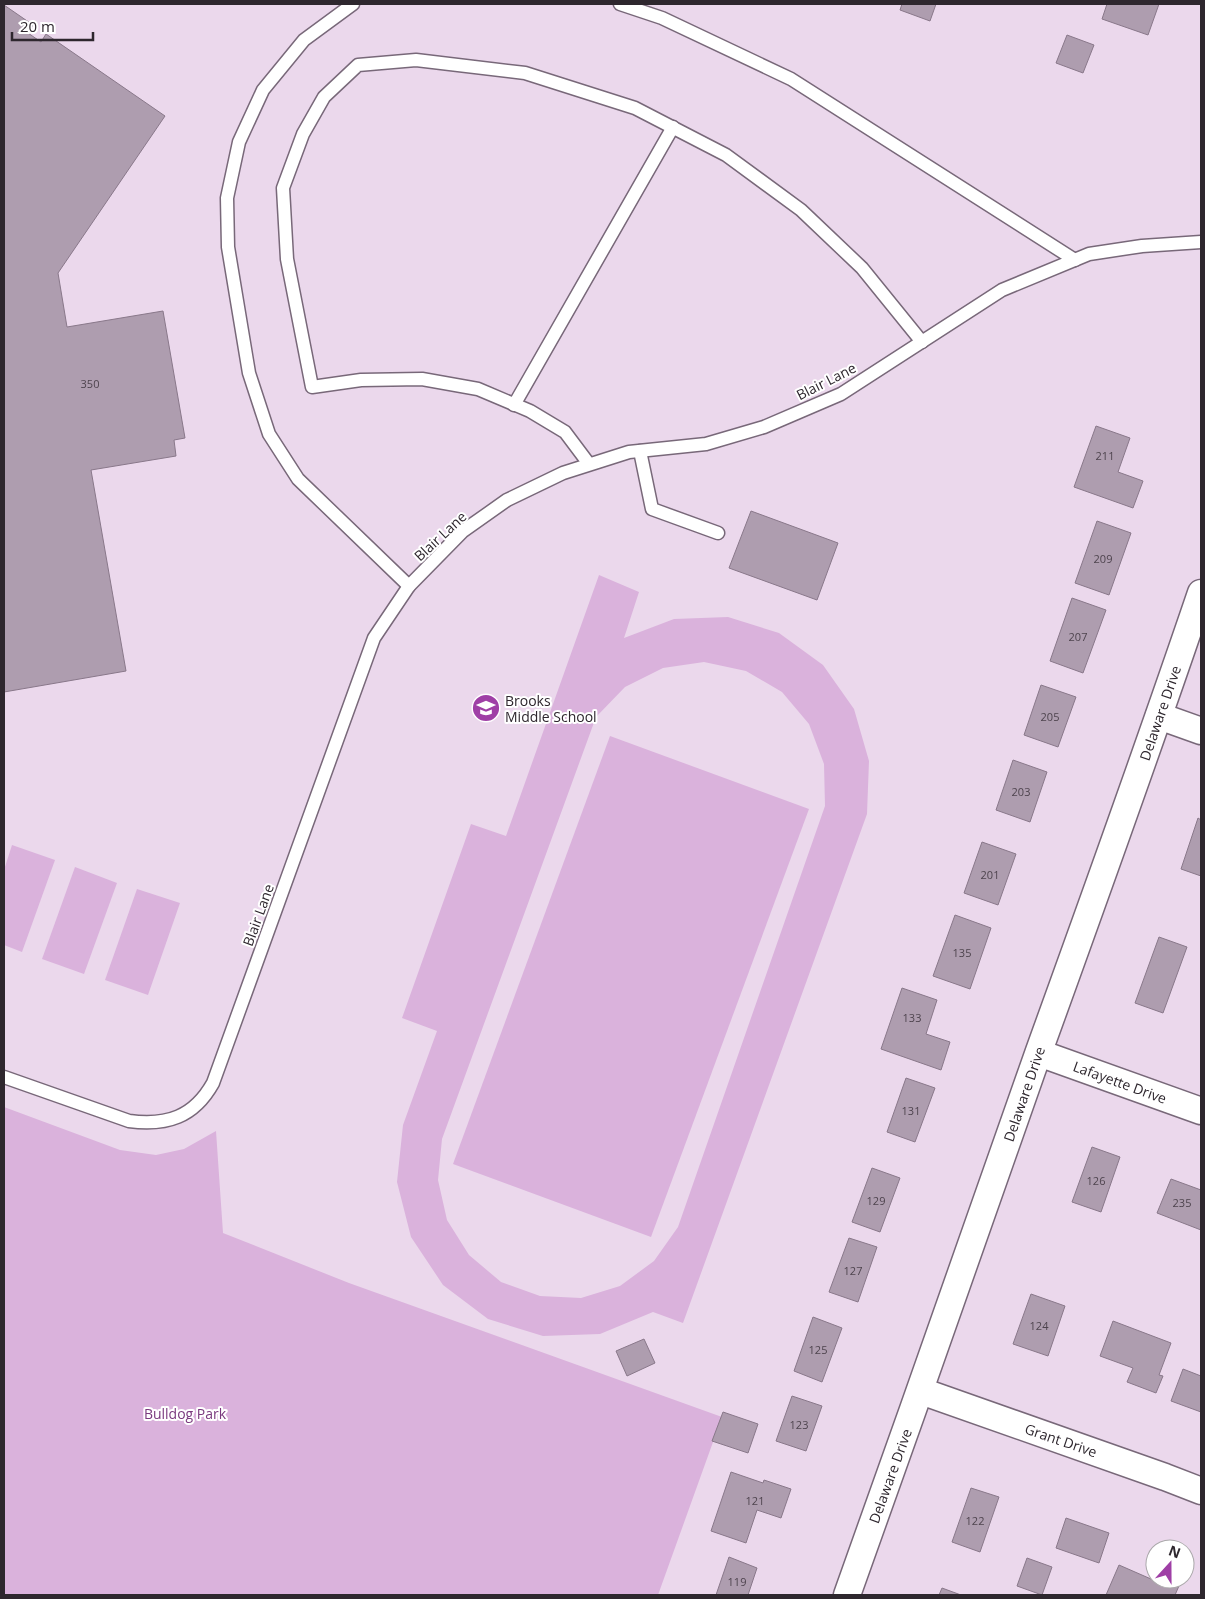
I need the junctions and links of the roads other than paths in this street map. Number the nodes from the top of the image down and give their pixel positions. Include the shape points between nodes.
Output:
1 (353, 4) edge
2 (620, 4) edge
3 (673, 127) junction
4 (1201, 242) edge
5 (1075, 260) junction
6 (922, 342) junction
7 (514, 405) junction
8 (640, 451) junction
9 (589, 464) junction
10 (718, 533) dead end
11 (409, 586) junction
12 (1201, 593) edge
13 (1159, 716) junction
14 (1201, 731) edge
15 (1039, 1053) junction
16 (4, 1077) edge
17 (1201, 1111) edge
18 (921, 1391) junction
19 (1201, 1491) edge
20 (847, 1595) edge

1 - 11 lane via 304,40 263,90 239,142 227,198 228,247 249,373 269,434 298,479
2 - 5 lane via 662,18 791,79
3 - 6 lane via 726,155 801,210 862,268
3 - 7 lane
3 - 7 lane via 635,108 525,73 416,60 358,65 324,97 311,119 283,188 288,259 312,387 361,380 422,379 478,389
4 - 5 lane, Blair Lane via 1142,246 1089,254
5 - 6 lane, Blair Lane via 1002,290
6 - 8 lane, Blair Lane via 840,394 764,427 706,444
7 - 9 lane via 565,432
8 - 9 lane, Blair Lane
8 - 10 lane via 652,510
9 - 11 lane, Blair Lane via 507,500 463,531
11 - 16 lane, Blair Lane via 374,638 206,1096 183,1115 169,1121 146,1124
12 - 13 street, Delaware Drive
13 - 14 street
13 - 15 street, Delaware Drive
15 - 17 street, Lafayette Drive
15 - 18 street, Delaware Drive
18 - 19 street, Grant Drive
18 - 20 street, Delaware Drive

